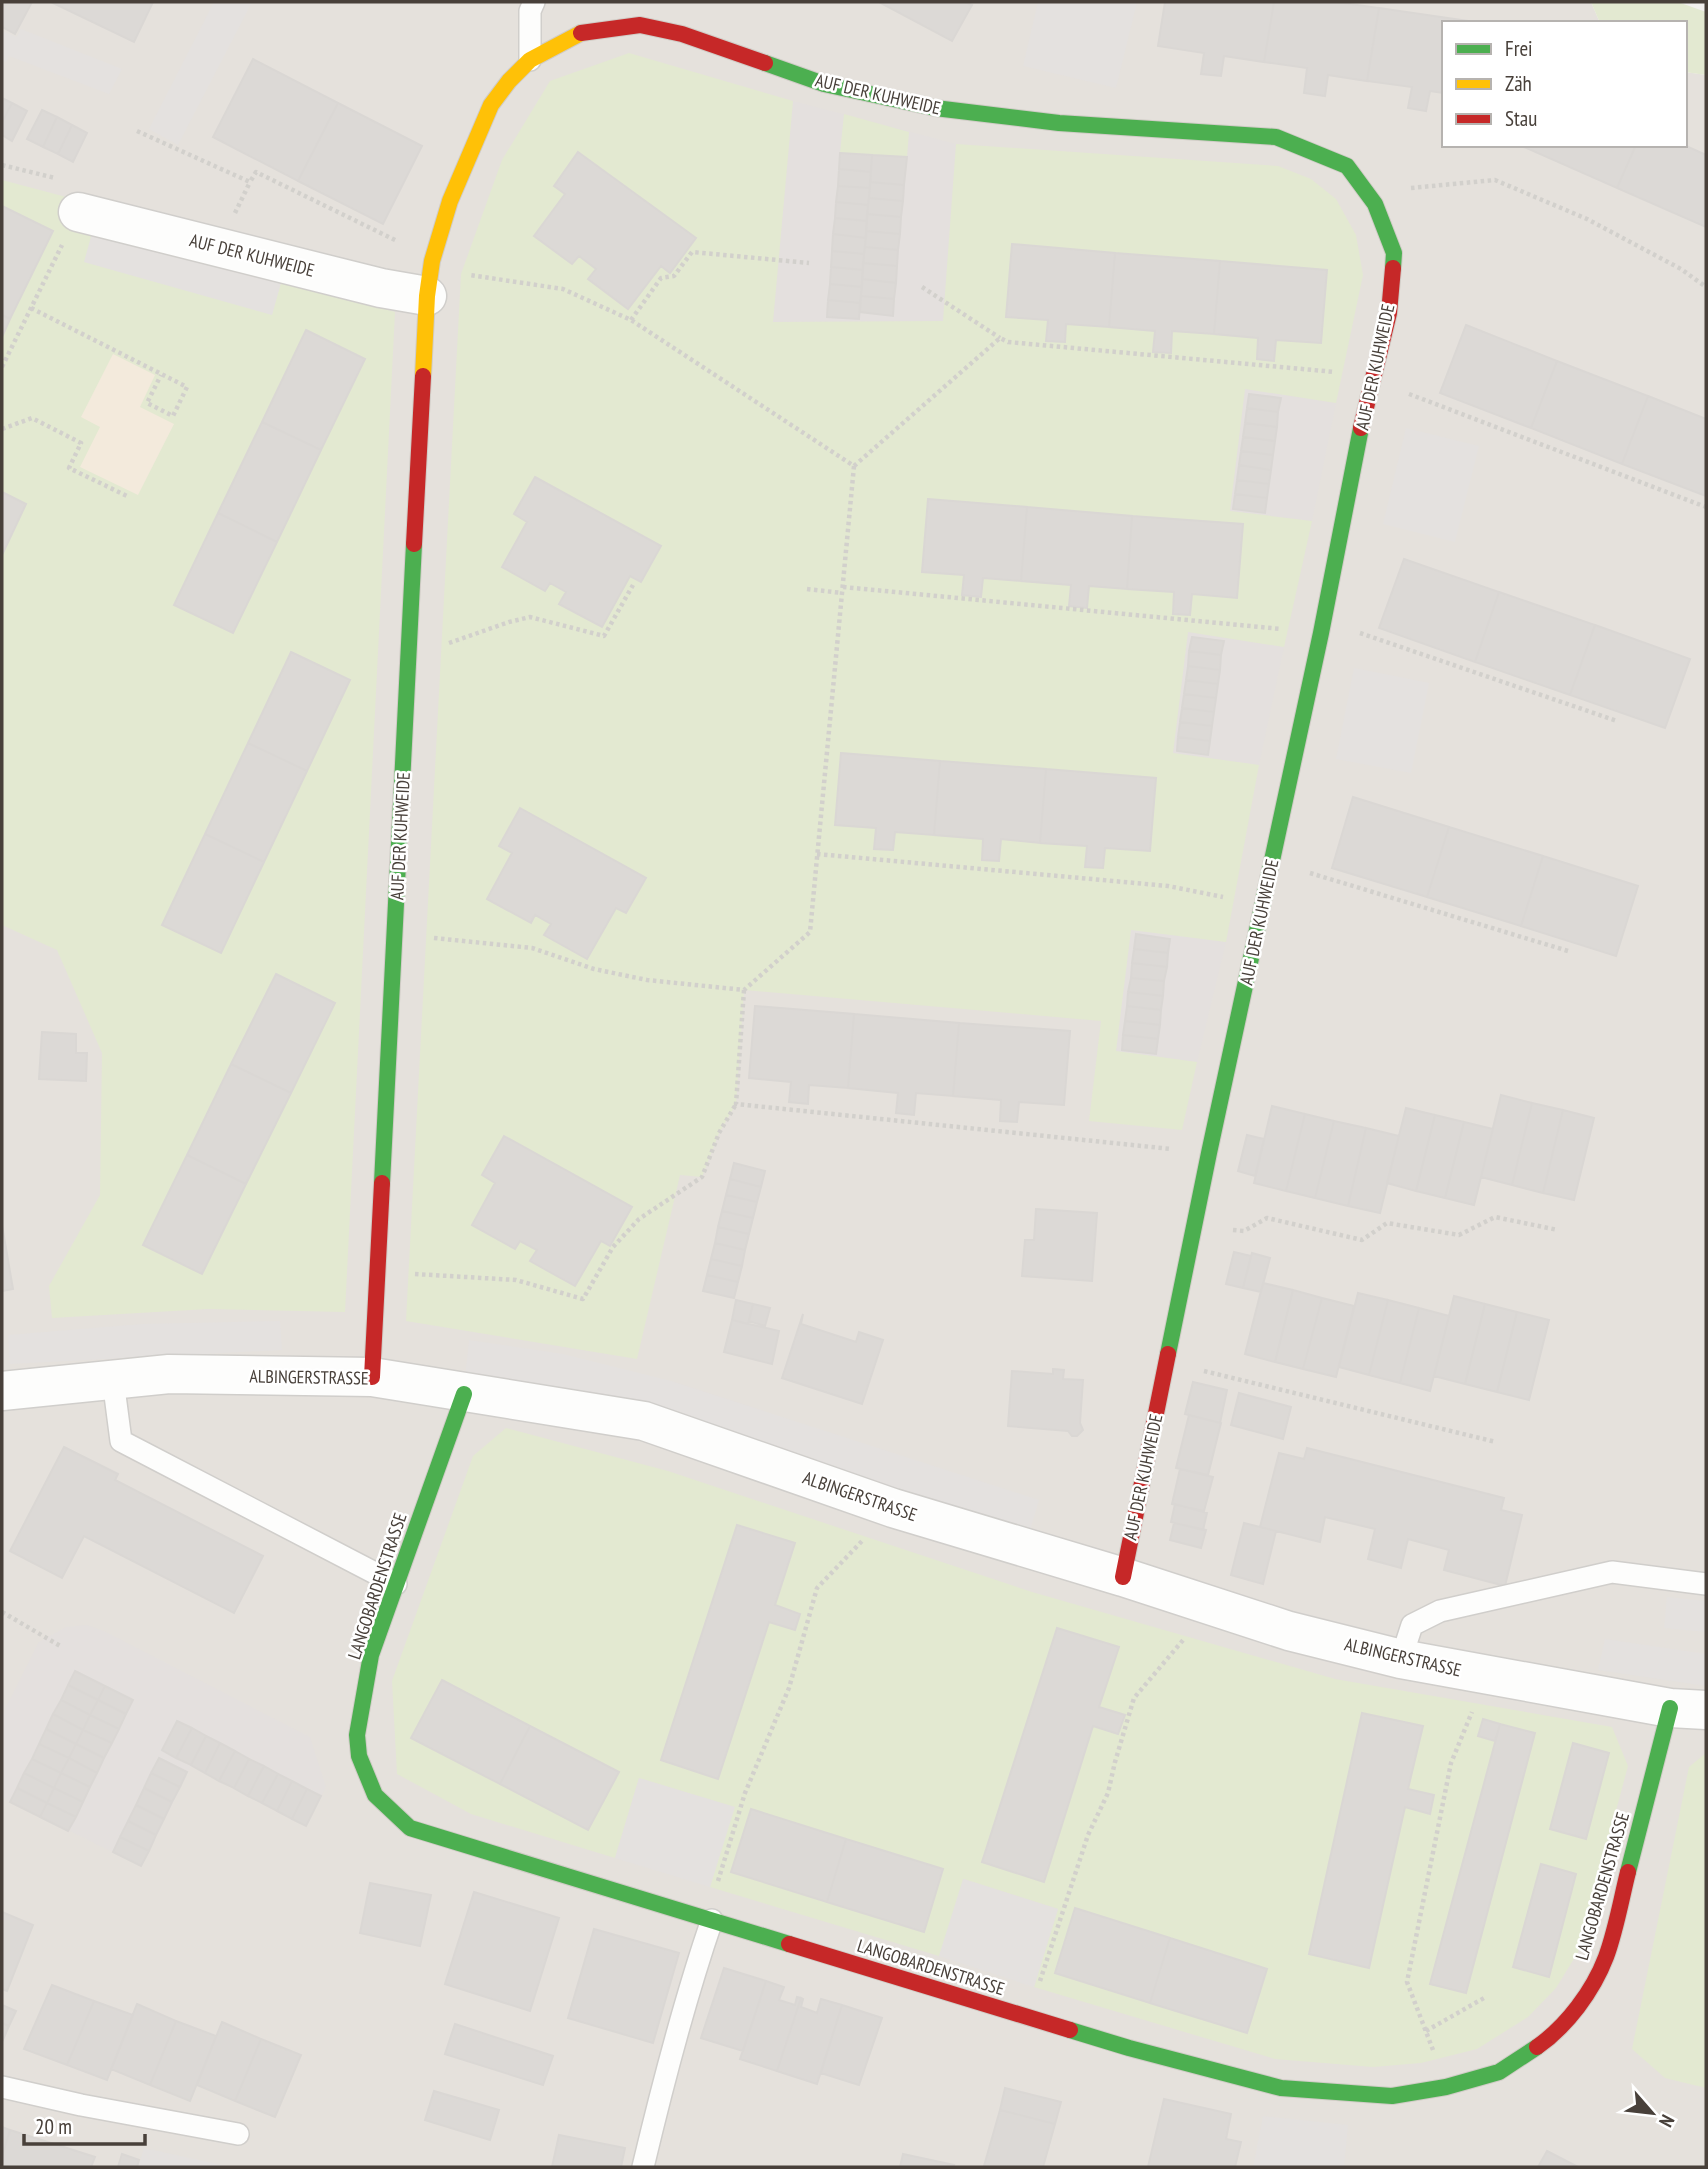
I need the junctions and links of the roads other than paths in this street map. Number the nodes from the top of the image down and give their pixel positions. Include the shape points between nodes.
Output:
1 (534, 2) edge
2 (530, 60) junction
3 (78, 212) road end
4 (429, 276) junction
5 (372, 1377) junction
6 (113, 1380) junction
7 (2, 1391) edge
8 (464, 1394) junction
9 (1123, 1577) junction
10 (396, 1584) junction
11 (1706, 1584) edge
12 (1401, 1660) junction
13 (1688, 1709) edge
14 (709, 1919) junction
15 (2, 2087) edge
16 (238, 2134) dead end
17 (643, 2167) edge

1 - 2 lane
2 - 4 street, AUF DER KUHWEIDE via 491,105 450,201
2 - 9 street, AUF DER KUHWEIDE via 578,34 640,25 682,34 824,84 935,108 1059,123 1276,137 1347,166 1375,204 1394,253 1389,313 1353,463
3 - 4 street, AUF DER KUHWEIDE via 381,288
4 - 5 street, AUF DER KUHWEIDE
5 - 6 street, ALBINGERSTRASSE via 169,1374
5 - 8 street, ALBINGERSTRASSE
6 - 7 street, ALBINGERSTRASSE
6 - 10 lane via 121,1441
8 - 9 street, ALBINGERSTRASSE via 644,1421 893,1508
8 - 10 street, LANGOBARDENSTRASSE
9 - 12 street, ALBINGERSTRASSE
10 - 14 street, LANGOBARDENSTRASSE via 371,1655 357,1735 359,1756 375,1795 410,1828
11 - 12 lane via 1612,1572 1440,1611 1412,1625
12 - 13 street, ALBINGERSTRASSE
13 - 14 street, LANGOBARDENSTRASSE via 1606,1957 1584,2000 1547,2040 1499,2072 1446,2087 1392,2096 1280,2088 1129,2048
14 - 17 lane
15 - 16 lane

